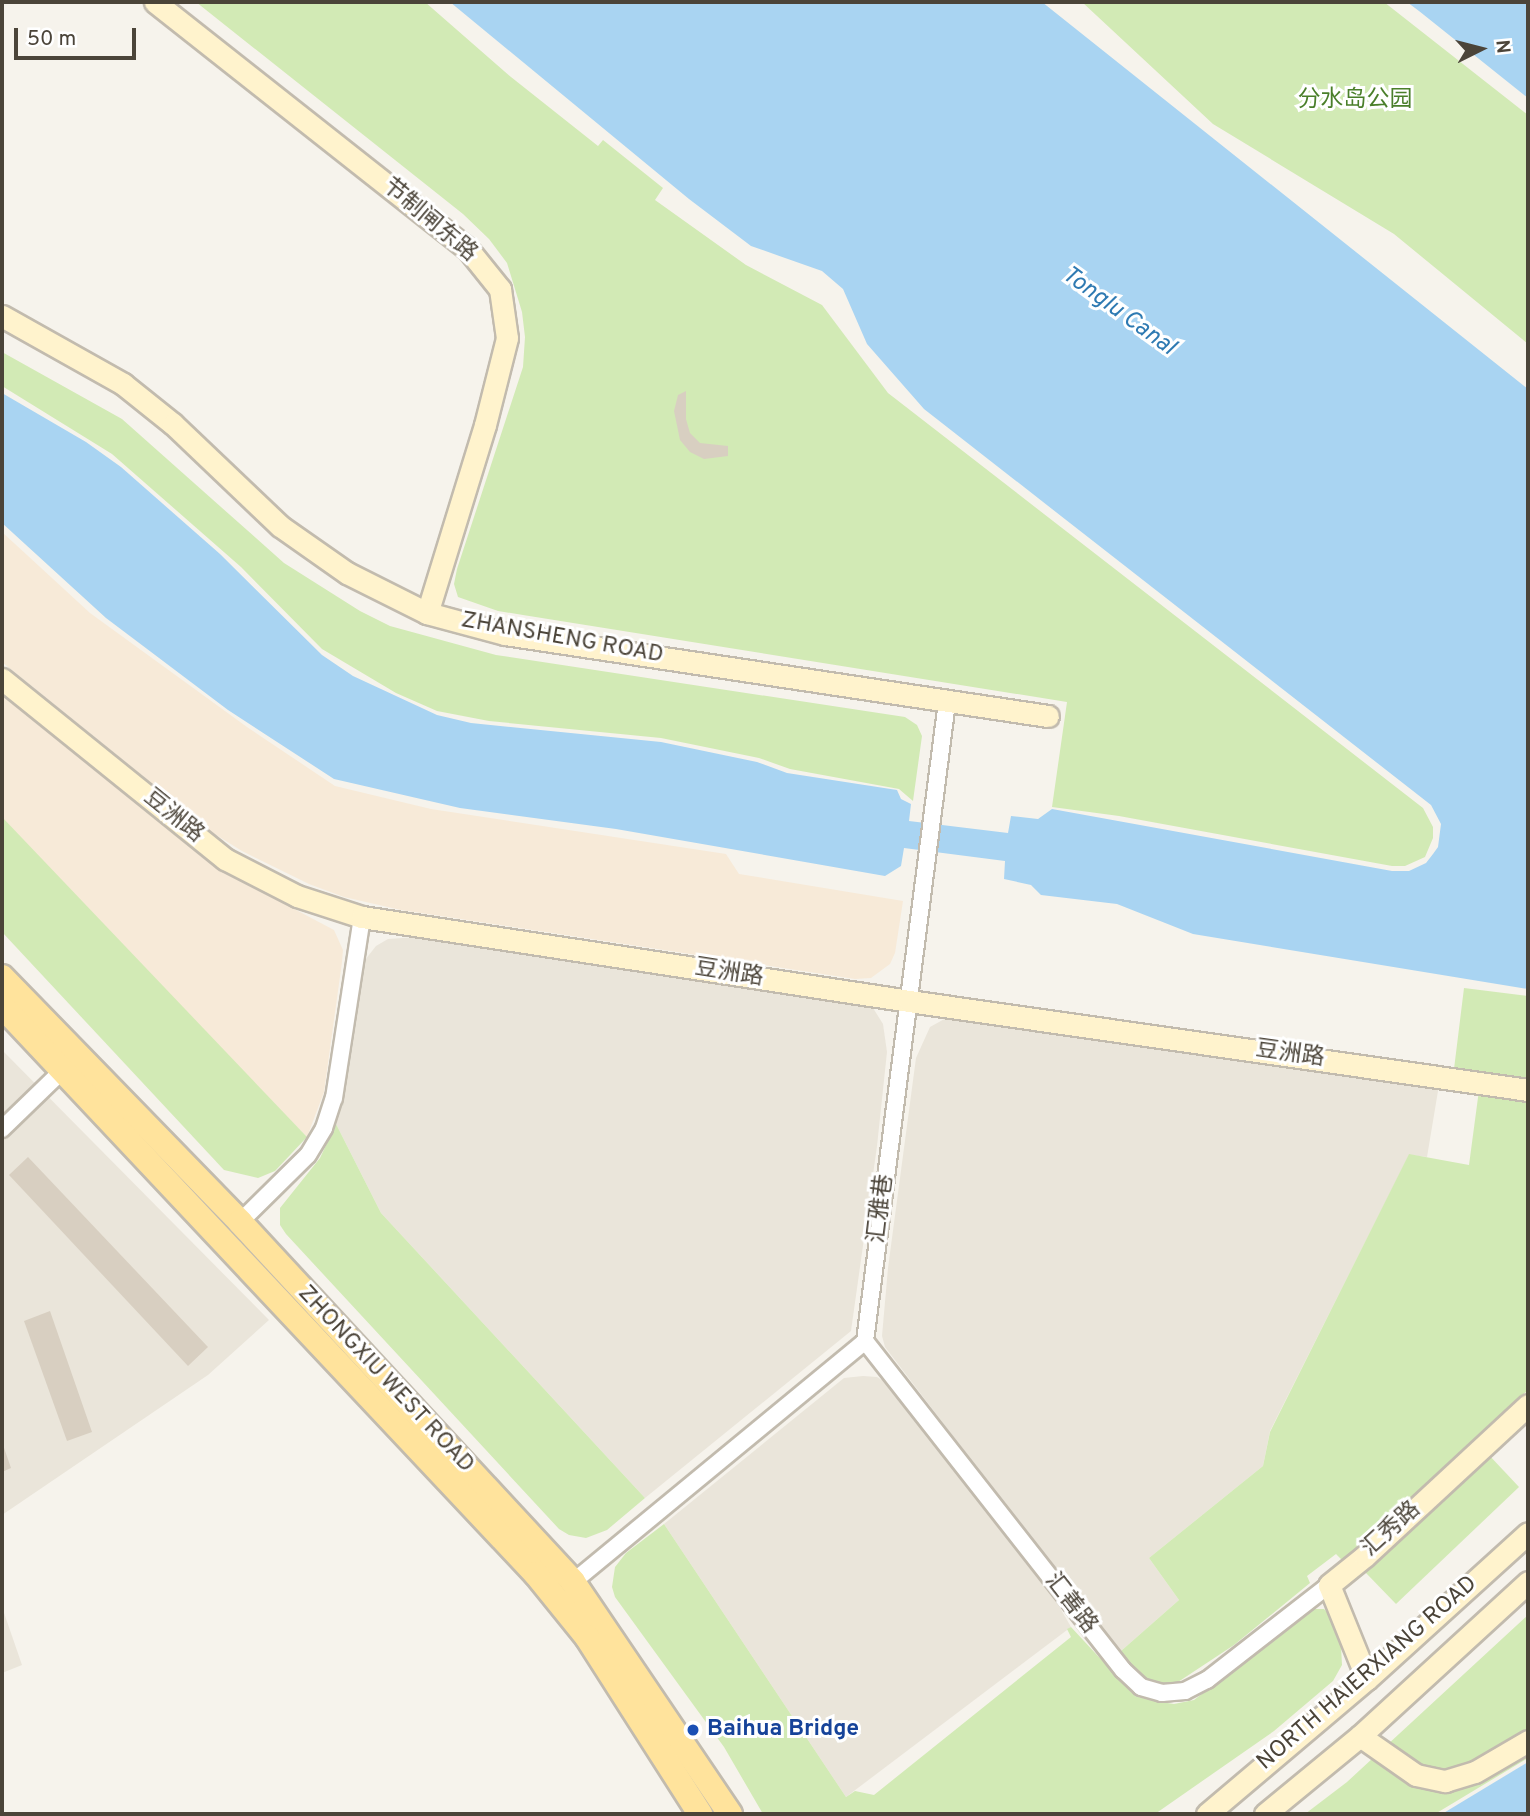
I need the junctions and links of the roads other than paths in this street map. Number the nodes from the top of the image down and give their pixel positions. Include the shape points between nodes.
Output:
1 (155, 2) edge
2 (2, 316) edge
3 (427, 613) junction
4 (2, 679) edge
5 (947, 702) junction
6 (1048, 716) dead end
7 (362, 917) junction
8 (2, 977) edge
9 (909, 1001) junction
10 (2, 1006) edge
11 (70, 1063) junction
12 (1528, 1090) edge
13 (2, 1129) edge
14 (240, 1222) junction
15 (864, 1341) junction
16 (1528, 1405) edge
17 (1528, 1533) edge
18 (1528, 1581) edge
19 (573, 1582) junction
20 (1329, 1585) junction
21 (1367, 1679) junction
22 (1360, 1736) junction
23 (1528, 1741) edge
24 (700, 1814) edge
25 (730, 1814) edge
26 (1207, 1814) edge
27 (1265, 1814) edge

1 - 3 street, 节制闸东路 via 467,248 500,289 507,338
2 - 3 street, ZHANSHENG ROAD via 123,384 173,424 280,526 335,565
3 - 5 street, ZHANSHENG ROAD via 505,634
4 - 7 street, 豆洲路 via 225,859 297,896
5 - 6 street, ZHANSHENG ROAD
5 - 9 street, 汇雅巷
7 - 9 street, 豆洲路
7 - 14 street via 334,1098 324,1128 308,1155
8 - 11 main road, ZHONGXIU WEST ROAD
9 - 12 street, 豆洲路
9 - 15 street, 汇雅巷
10 - 11 main road, ZHONGXIU WEST ROAD
11 - 13 street
11 - 14 main road, ZHONGXIU WEST ROAD
11 - 24 main road, ZHONGXIU WEST ROAD via 536,1574 587,1637
14 - 19 main road, ZHONGXIU WEST ROAD
15 - 19 street
15 - 20 street, 汇善路 via 1141,1687 1162,1693 1208,1680
16 - 20 street, 汇秀路
17 - 21 street, NORTH HAIERXIANG ROAD
18 - 22 street, NORTH HAIERXIANG ROAD
19 - 25 main road, ZHONGXIU WEST ROAD
20 - 21 street
21 - 26 street, NORTH HAIERXIANG ROAD
22 - 23 street via 1416,1775 1445,1781 1475,1772
22 - 27 street, NORTH HAIERXIANG ROAD

